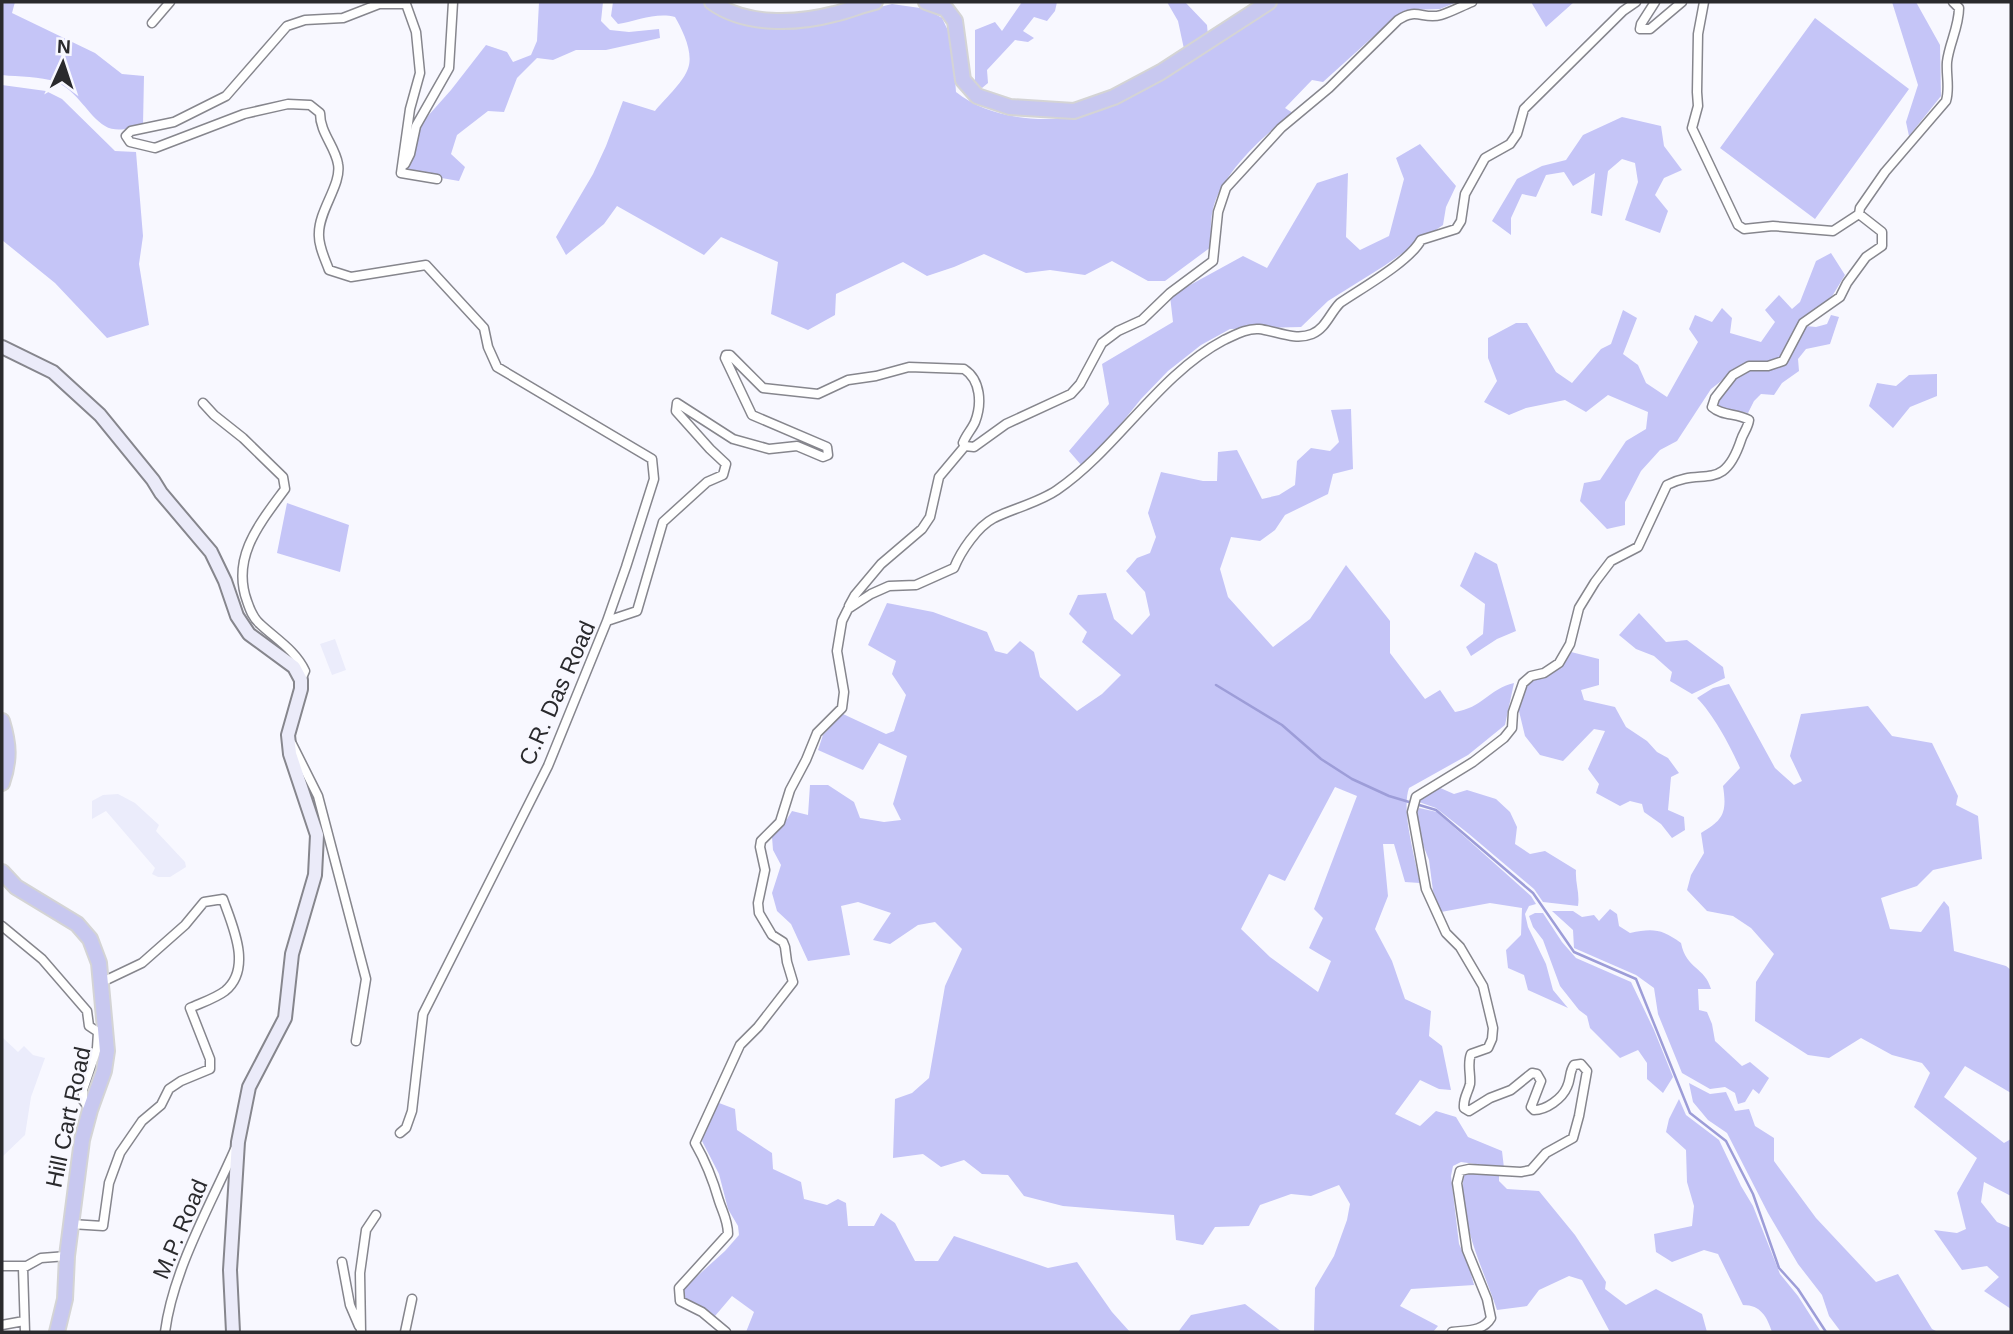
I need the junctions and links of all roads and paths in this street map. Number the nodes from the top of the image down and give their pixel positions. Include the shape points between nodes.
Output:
1 (170, 2) edge
2 (453, 2) edge
3 (712, 2) edge
4 (876, 2) edge
5 (926, 2) edge
6 (1269, 2) edge
7 (1472, 2) edge
8 (1636, 2) edge
9 (1655, 2) edge
10 (1682, 2) edge
11 (1704, 2) edge
12 (1953, 2) edge
13 (152, 23) dead end
14 (401, 173) junction
15 (437, 178) dead end
16 (1859, 214) junction
17 (2, 347) edge
18 (202, 403) dead end
19 (965, 446) junction
20 (848, 609) junction
21 (607, 621) junction
22 (301, 680) junction
23 (2, 721) edge
24 (288, 735) junction
25 (2, 783) edge
26 (2, 872) edge
27 (2, 926) edge
28 (100, 983) junction
29 (356, 1041) dead end
30 (90, 1110) junction
31 (400, 1133) dead end
32 (238, 1142) junction
33 (376, 1215) dead end
34 (71, 1224) junction
35 (67, 1256) junction
36 (342, 1262) dead end
37 (2, 1266) edge
38 (26, 1266) junction
39 (412, 1299) dead end
40 (24, 1321) junction
41 (2, 1325) edge
42 (25, 1332) edge
43 (57, 1332) edge
44 (165, 1332) edge
45 (233, 1332) edge
46 (407, 1332) edge
47 (726, 1332) edge
48 (1452, 1332) edge

1 - 13 street
2 - 14 street via 449,68 416,126
3 - 4 highway via 751,18 786,21 832,15
5 - 6 highway via 946,9 955,21 963,80 977,96 1010,107 1074,111 1114,97 1161,72
7 - 19 street via 1442,15 1419,12 1398,20 1281,128 1226,188 1218,212 1213,261 1142,320 1102,343 1071,394 1006,424 974,447
8 - 20 street via 1524,109 1510,144 1485,158 1465,194 1456,229 1421,240 1397,264 1340,303 1311,335 1257,329 1241,332 1203,352 1056,491 991,520 959,555 954,568 916,585 890,586
9 - 10 street via 1640,29 1650,29
11 - 16 street via 1697,55 1699,106 1692,128 1738,225 1744,229 1773,226 1833,231
12 - 16 street via 1959,8 1959,18 1947,62 1946,101 1873,188
14 - 15 street
14 - 21 street via 419,73 416,32 406,4 379,4 343,18 287,26 226,96 174,122 126,136 130,142 155,148 244,114 288,104 310,105 320,113 320,125 339,165 318,234 329,270 351,277 426,265 484,328 497,367 652,459 654,479
16 - 48 street via 1882,232 1882,246 1866,257 1840,297 1803,323 1783,361 1749,366 1733,374 1715,398 1712,407 1719,413 1749,420 1730,466 1720,474 1667,485 1638,547 1611,561 1579,608 1570,644 1559,663 1523,683 1512,728 1504,738 1416,797 1412,812 1426,890 1446,933 1483,986 1493,1028 1488,1048 1469,1058 1470,1084 1464,1108 1475,1110 1532,1073 1541,1081 1531,1107 1542,1110 1565,1092 1574,1065 1581,1064 1587,1071 1573,1138 1546,1153 1531,1170 1460,1171 1457,1183 1465,1242 1491,1318 1479,1329
17 - 22 main road via 53,372 100,415 211,552 249,634 294,667
18 - 22 street via 283,477 285,489 260,523 241,567 243,592 259,624 302,664
19 - 20 street via 939,477 926,523 881,564
19 - 21 street, C.R. Das Road via 978,409 977,382 964,369 909,367 848,380 818,394 763,388 726,355 752,415 827,447 828,455 797,446 769,449 733,439 677,403 676,411 726,464 723,475 707,482 663,522 637,611
20 - 47 street via 836,651 844,692 842,708 817,733 780,822 760,847 765,870 759,913 772,935 783,942 793,982 740,1045 695,1143 714,1180 728,1234 679,1288 680,1301
21 - 31 street, C.R. Das Road via 548,765 423,1014 412,1111
22 - 24 main road
23 - 25 highway via 9,744
24 - 29 street via 318,796 366,979
24 - 32 main road via 317,835 315,875 292,954 285,1018 249,1087
26 - 28 highway, Hill Cart Road via 16,887 77,923 97,955
27 - 30 street via 42,960 87,1011 89,1026 98,1032 83,1090
28 - 30 highway, Hill Cart Road via 107,1051
28 - 34 street via 142,963 204,902 223,899 239,943 237,972 226,991 190,1007 210,1069 169,1089 162,1105 142,1121 120,1153 109,1183 103,1226
30 - 34 highway, Hill Cart Road
32 - 44 street, M.P. Road via 180,1274
32 - 45 main road via 230,1270
33 - 36 street via 366,1230 360,1273 361,1332 350,1305
34 - 35 highway, Hill Cart Road
35 - 38 street via 41,1258
35 - 43 highway, Hill Cart Road via 65,1300
37 - 38 street
38 - 40 street
39 - 46 street
40 - 41 street
40 - 42 street

